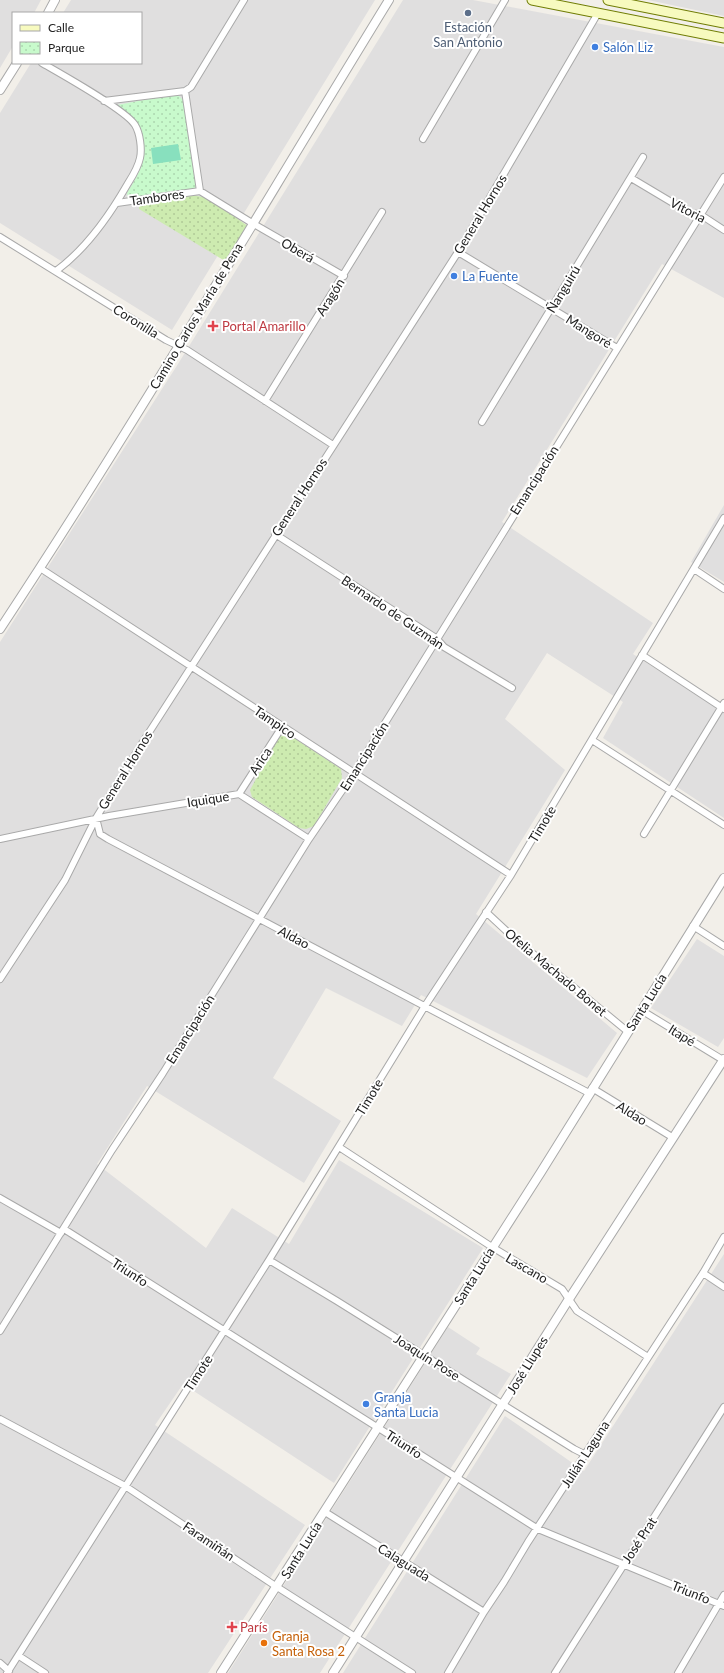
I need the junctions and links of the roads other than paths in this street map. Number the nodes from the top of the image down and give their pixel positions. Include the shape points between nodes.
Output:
1 (55, 0) edge
2 (244, 0) edge
3 (389, 0) edge
4 (506, 0) edge
5 (532, 0) edge
6 (609, 0) edge
7 (49, 12) edge
8 (598, 13) junction
9 (724, 23) edge
10 (724, 38) edge
11 (16, 64) edge
12 (44, 64) edge
13 (0, 90) edge
14 (186, 91) junction
15 (104, 101) junction
16 (424, 139) dead end
17 (643, 157) dead end
18 (631, 178) junction
19 (724, 178) edge
20 (200, 191) junction
21 (117, 203) junction
22 (382, 212) dead end
23 (701, 215) junction
24 (252, 223) junction
25 (724, 230) edge
26 (0, 237) edge
27 (458, 252) junction
28 (56, 271) junction
29 (344, 276) junction
30 (552, 308) junction
31 (178, 346) junction
32 (617, 348) junction
33 (265, 401) junction
34 (482, 422) dead end
35 (332, 445) junction
36 (724, 518) edge
37 (275, 534) junction
38 (40, 568) junction
39 (694, 569) junction
40 (724, 589) edge
41 (0, 629) edge
42 (436, 638) junction
43 (642, 655) junction
44 (191, 666) junction
45 (512, 688) dead end
46 (723, 706) edge
47 (282, 727) junction
48 (592, 740) junction
49 (354, 773) junction
50 (670, 789) junction
51 (239, 794) junction
52 (96, 818) junction
53 (724, 825) edge
54 (644, 834) dead end
55 (0, 839) edge
56 (309, 839) junction
57 (511, 875) junction
58 (724, 878) edge
59 (486, 912) junction
60 (259, 918) junction
61 (693, 926) junction
62 (724, 946) edge
63 (0, 979) edge
64 (425, 1006) junction
65 (641, 1010) junction
66 (628, 1031) junction
67 (724, 1059) edge
68 (591, 1091) junction
69 (672, 1137) junction
70 (339, 1147) junction
71 (0, 1198) edge
72 (63, 1231) junction
73 (724, 1237) edge
74 (492, 1247) junction
75 (269, 1260) junction
76 (703, 1273) junction
77 (724, 1287) edge
78 (569, 1299) junction
79 (0, 1331) edge
80 (224, 1332) junction
81 (423, 1355) junction
82 (648, 1357) junction
83 (503, 1404) junction
84 (724, 1407) edge
85 (0, 1419) edge
86 (377, 1427) junction
87 (584, 1454) junction
88 (457, 1477) junction
89 (125, 1486) junction
90 (325, 1512) junction
91 (538, 1529) junction
92 (404, 1561) junction
93 (623, 1564) junction
94 (278, 1587) junction
95 (724, 1596) edge
96 (722, 1605) edge
97 (484, 1612) junction
98 (356, 1637) junction
99 (19, 1656) junction
100 (0, 1663) edge
101 (8, 1672) edge
102 (45, 1673) edge
103 (223, 1673) edge
104 (333, 1673) edge
105 (412, 1673) edge
106 (448, 1673) edge
107 (555, 1673) edge
108 (678, 1673) edge

1 - 7 street
2 - 14 street
3 - 24 street, Camino Carlos María de Pena
4 - 16 street
5 - 8 main road
6 - 9 main road
8 - 10 main road
8 - 27 street, General Hornos
11 - 13 street
12 - 15 street, Tambores
14 - 15 street
14 - 20 street
15 - 21 street, Tambores via 136,126 140,147 138,166
17 - 18 street, Ñanguirú
18 - 23 street, Vitoria via 688,212
18 - 30 street, Ñanguirú
19 - 23 street, Emancipación
20 - 21 street, Tambores
20 - 24 street, Oberá
21 - 28 street via 82,249
22 - 29 street, Aragón
23 - 25 street, Vitoria
23 - 32 street, Emancipación
24 - 29 street, Oberá
24 - 31 street, Camino Carlos María de Pena
26 - 28 street, Coronilla
27 - 30 street, Mangoré
27 - 35 street, General Hornos
28 - 31 street, Coronilla
29 - 33 street, Aragón
30 - 32 street, Mangoré
30 - 34 street, Ñanguirú
31 - 33 street, Coronilla
31 - 38 street, Camino Carlos María de Pena
32 - 42 street, Emancipación
33 - 35 street, Coronilla
35 - 37 street, General Hornos
36 - 39 street, Timote
37 - 42 street, Bernardo de Guzmán
37 - 44 street, General Hornos
38 - 41 street, Camino Carlos María de Pena
38 - 44 street, Tampico
39 - 40 street
39 - 43 street, Timote
42 - 45 street, Bernardo de Guzmán via 444,647
42 - 49 street, Emancipación
43 - 46 street
43 - 48 street, Timote
44 - 47 street, Tampico
44 - 52 street, General Hornos
46 - 50 street
47 - 49 street, Tampico
47 - 51 street, Arica
48 - 50 street
48 - 57 street, Timote
49 - 56 street, Emancipación
49 - 57 street, Tampico
50 - 53 street
50 - 54 street
51 - 52 street, Iquique
51 - 56 street, Iquique
52 - 55 street
52 - 60 street, Aldao via 100,834 108,839
52 - 63 street, General Hornos via 65,880
56 - 60 street, Emancipación
57 - 59 street, Timote
58 - 61 street, Santa Lucía
59 - 64 street, Timote
59 - 66 street, Ofelia Machado Bonet
60 - 64 street, Aldao
60 - 72 street, Emancipación
61 - 62 street
61 - 65 street, Santa Lucía
64 - 68 street, Aldao
64 - 70 street, Timote
65 - 66 street, Santa Lucía
65 - 67 street, Itapé
66 - 68 street, Santa Lucía
67 - 69 street, José Llupes
68 - 69 street, Aldao
68 - 74 street, Santa Lucía
69 - 78 street, José Llupes
70 - 74 street, Lascano
70 - 75 street, Timote
71 - 72 street, Triunfo
72 - 79 street, Emancipación
72 - 80 street, Triunfo
73 - 76 street, Julián Laguna
74 - 78 street, Lascano via 562,1289
74 - 81 street, Santa Lucía
75 - 80 street, Timote
75 - 81 street, Joaquín Pose
76 - 77 street
76 - 82 street, Julián Laguna
78 - 82 street, Lascano via 577,1311
78 - 83 street, José Llupes
80 - 86 street, Triunfo
80 - 89 street, Timote
81 - 83 street, Joaquín Pose
81 - 86 street, Santa Lucía
82 - 87 street, Julián Laguna
83 - 87 street, Joaquín Pose
83 - 88 street, José Llupes
84 - 93 street, José Prat
85 - 89 street, Faramiñán
86 - 88 street, Triunfo
86 - 90 street, Santa Lucía
87 - 91 street, Julián Laguna
88 - 91 street, Triunfo
88 - 92 street, José Llupes
89 - 94 street, Faramiñán
89 - 99 street, Timote
90 - 92 street, Calaguada
90 - 94 street, Santa Lucía
91 - 93 street, Triunfo
91 - 97 street, Julián Laguna
92 - 97 street, Calaguada
92 - 98 street, José Llupes
93 - 96 street, Triunfo
93 - 107 street, José Prat
94 - 98 street, Faramiñán
94 - 103 street, Santa Lucía
95 - 96 street
96 - 108 street
97 - 106 street, Julián Laguna
98 - 104 street, José Llupes
98 - 105 street, Faramiñán
99 - 101 street, Timote
99 - 102 street
100 - 101 street

